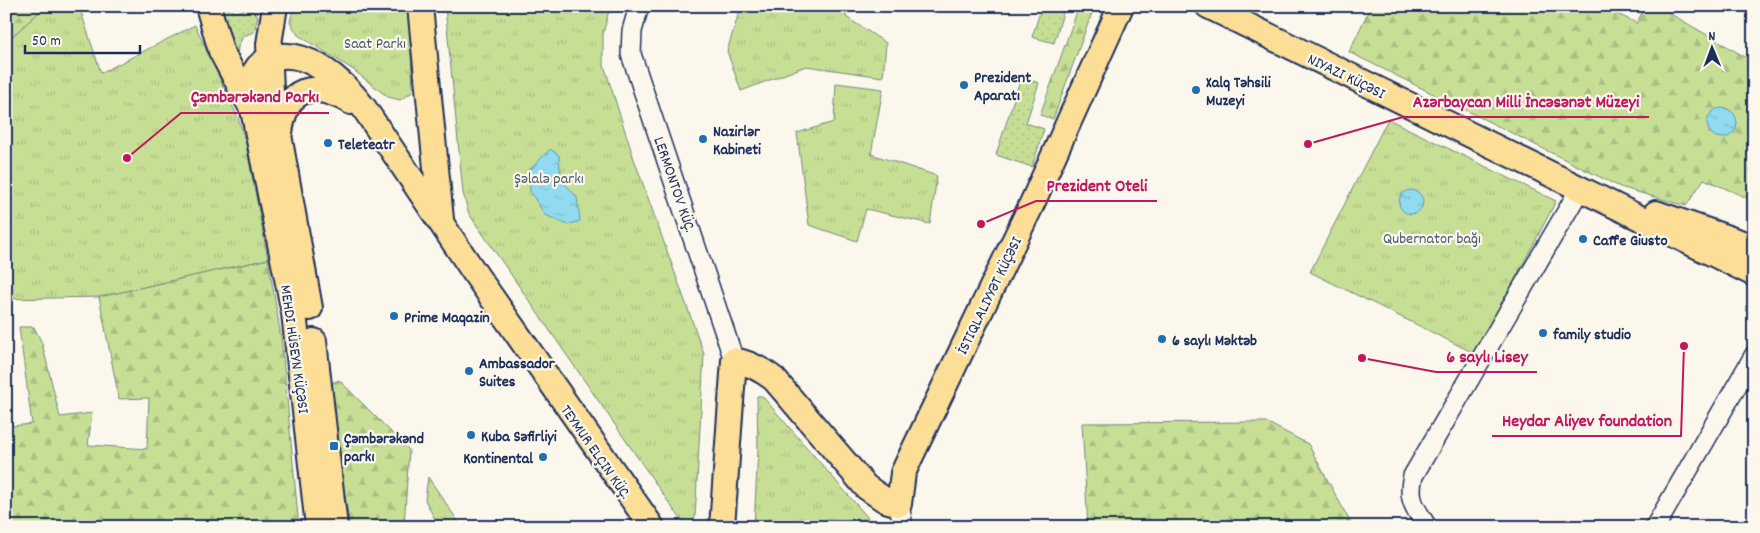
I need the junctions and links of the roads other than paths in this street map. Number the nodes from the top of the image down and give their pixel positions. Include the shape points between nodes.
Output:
1 (208, 6) edge
2 (274, 6) edge
3 (420, 6) edge
4 (639, 6) edge
5 (1121, 6) edge
6 (1208, 6) edge
7 (269, 59) junction
8 (254, 113) junction
9 (372, 119) junction
10 (280, 146) junction
11 (1574, 186) junction
12 (441, 223) junction
13 (1754, 247) edge
14 (1754, 274) edge
15 (1754, 356) edge
16 (734, 360) junction
17 (899, 504) junction
18 (318, 527) edge
19 (335, 527) edge
20 (652, 527) edge
21 (722, 527) edge
22 (904, 527) edge
23 (1427, 527) edge
24 (1654, 527) edge

1 - 8 main road via 221,51
2 - 7 main road, MEHDI HÜSEYN KÜÇƏSI
3 - 12 main road
4 - 16 street, LERMONTOV KÜÇ. via 632,31 631,54
5 - 17 main road, İSTIQLALIYYƏT KÜÇƏSI via 1030,208 904,473
6 - 11 main road, NIYAZI KÜÇƏSI
7 - 8 main road via 257,68 252,77 250,87
7 - 9 main road via 295,57 320,68 350,91
7 - 10 main road, MEHDI HÜSEYN KÜÇƏSI
8 - 18 main road, MEHDI HÜSEYN KÜÇƏSI via 294,313
9 - 10 main road via 337,94 319,89 302,91 290,100 285,110
9 - 12 main road
10 - 19 main road, MEHDI HÜSEYN KÜÇƏSI via 310,311
11 - 13 main road, NIYAZI KÜÇƏSI
11 - 14 main road, NIYAZI KÜÇƏSI
11 - 23 street via 1413,476 1410,489 1412,504
12 - 20 main road, TEYMUR ELÇIN KÜÇ.
15 - 24 street
16 - 17 main road via 747,362 774,379 866,487 885,500
16 - 21 main road, LERMONTOV KÜÇ.
17 - 22 street

